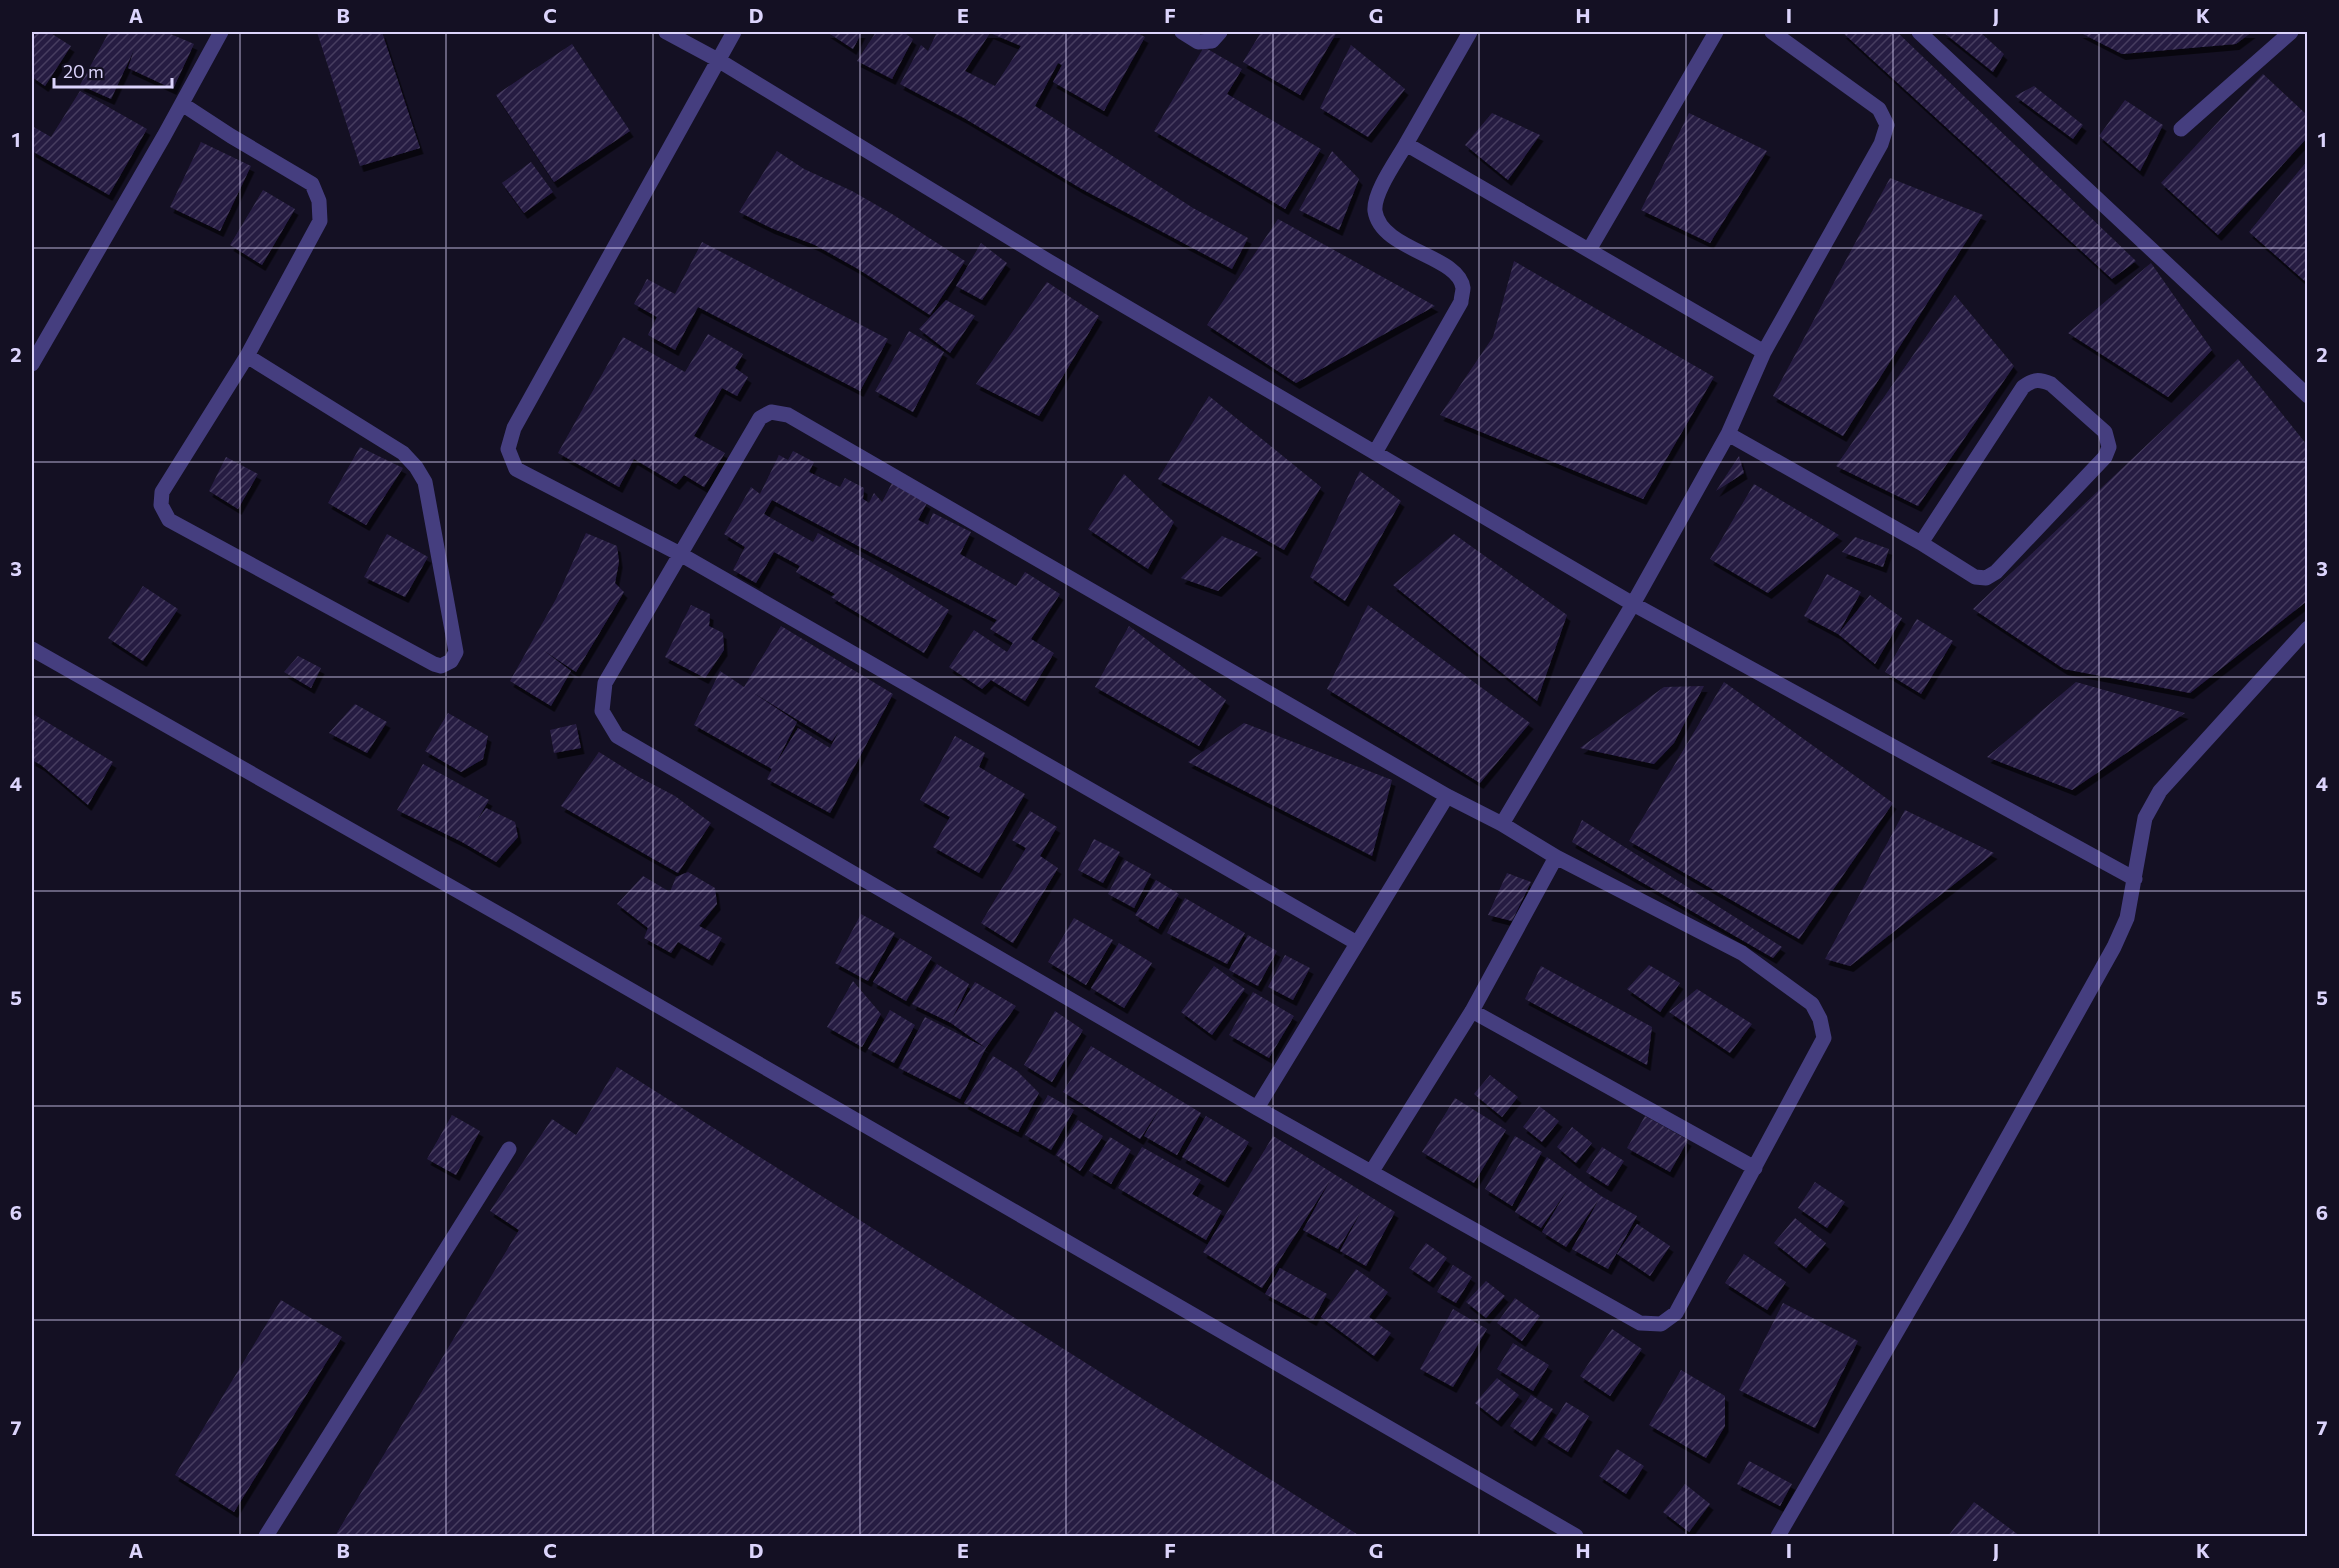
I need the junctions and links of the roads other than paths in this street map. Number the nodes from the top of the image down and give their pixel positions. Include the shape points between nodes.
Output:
1 (221, 32) edge
2 (666, 32) edge
3 (734, 32) edge
4 (1182, 32) edge
5 (1220, 32) edge
6 (1470, 32) edge
7 (1716, 32) edge
8 (1772, 32) edge
9 (1919, 32) edge
10 (2291, 32) edge
11 (718, 60) junction
12 (182, 104) junction
13 (2181, 129) dead end
14 (1406, 144) junction
15 (1589, 250) junction
16 (1764, 352) junction
17 (247, 356) junction
18 (32, 364) edge
19 (2307, 396) edge
20 (1728, 434) junction
21 (1376, 451) junction
22 (1921, 543) junction
23 (680, 554) junction
24 (1633, 604) junction
25 (2307, 628) edge
26 (32, 649) edge
27 (1447, 796) junction
28 (1502, 824) junction
29 (1556, 857) junction
30 (2135, 879) junction
31 (1357, 943) junction
32 (1472, 1011) junction
33 (1257, 1108) junction
34 (508, 1149) dead end
35 (1755, 1168) junction
36 (1372, 1171) junction
37 (266, 1536) edge
38 (1576, 1536) edge
39 (1778, 1536) edge

1 - 12 street
2 - 11 street
3 - 11 street
4 - 5 street via 1198,42 1212,41
6 - 14 street
7 - 15 street
8 - 16 street via 1879,109 1887,126 1881,144
9 - 19 street
10 - 13 street
11 - 21 street via 1048,261
11 - 23 street via 514,428 508,449 516,469
12 - 17 street via 312,184 319,201 320,221
12 - 18 street
14 - 15 street
14 - 21 street via 1379,192 1375,210 1383,231 1456,273 1463,287 1461,302
15 - 16 street
16 - 20 street
17 - 17 street via 403,453 416,467 425,482 456,652 451,661 441,666 434,664 169,520 161,505 162,492
20 - 22 street
20 - 24 street
21 - 24 street
22 - 22 street via 2024,387 2033,380 2051,384 2105,432 2109,447 2105,457 1996,572 1986,578 1975,577
23 - 27 street via 760,418 771,412 788,415
23 - 31 street
23 - 33 street via 605,682 602,711 617,736
24 - 28 street
24 - 30 street
25 - 30 street via 2160,791 2145,818
26 - 38 street
27 - 28 street
27 - 31 street
28 - 29 street
29 - 32 street
29 - 35 street via 1742,953 1812,1004 1824,1038
30 - 39 street via 2127,918 2114,947
31 - 33 street
32 - 35 street
32 - 36 street
33 - 36 street
34 - 37 street
35 - 36 street via 1676,1313 1660,1324 1640,1323

